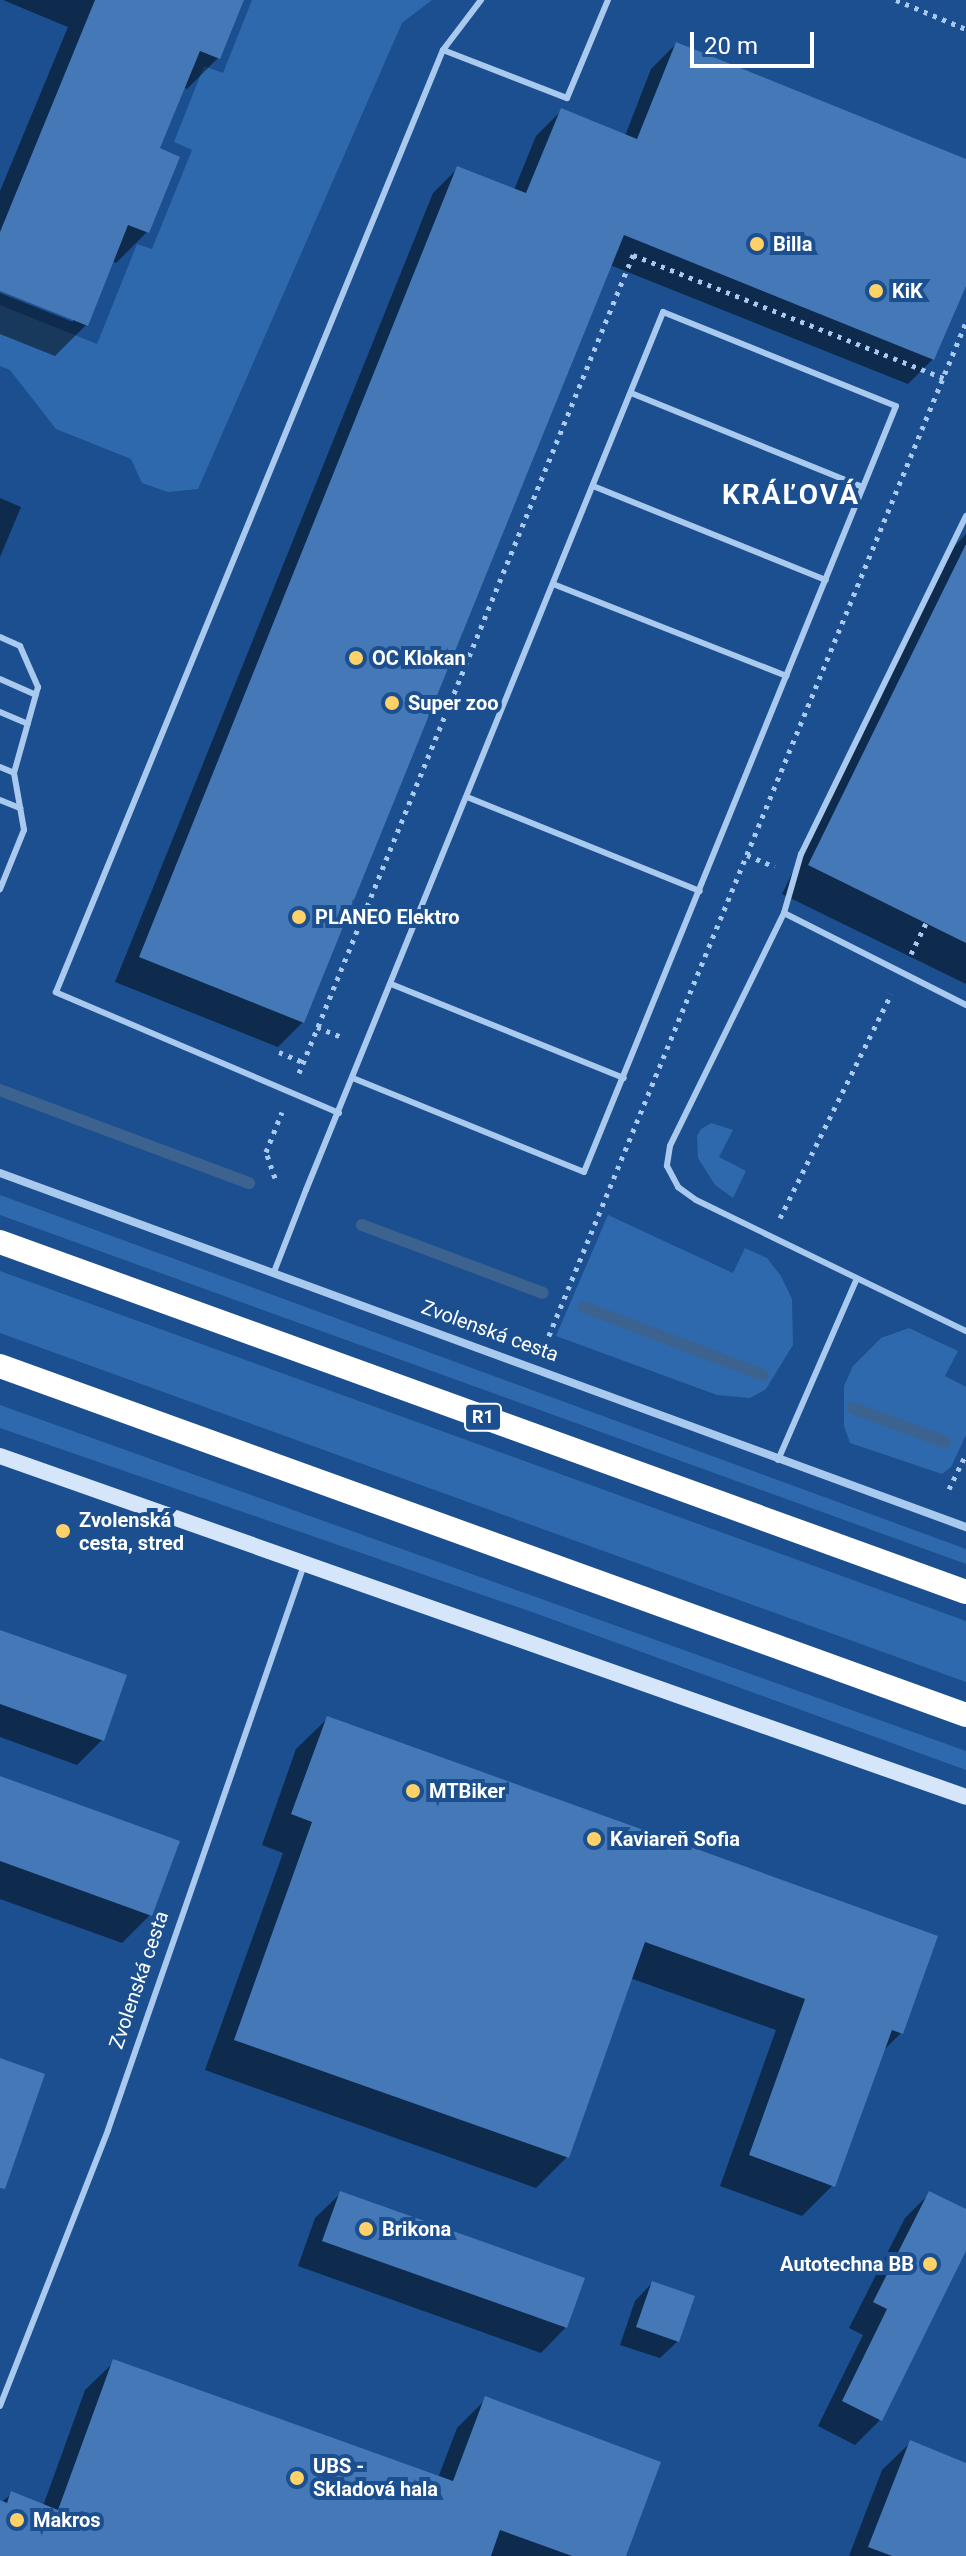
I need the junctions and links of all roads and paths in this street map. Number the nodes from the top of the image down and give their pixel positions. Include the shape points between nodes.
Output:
1 (481, 0) edge
2 (608, 0) edge
3 (896, 0) edge
4 (966, 29) edge
5 (443, 50) junction
6 (966, 322) edge
7 (631, 393) junction
8 (593, 486) junction
9 (863, 487) junction
10 (966, 516) edge
11 (826, 580) junction
12 (553, 584) junction
13 (0, 637) edge
14 (787, 676) junction
15 (0, 679) edge
16 (36, 695) junction
17 (0, 712) edge
18 (28, 724) junction
19 (0, 767) edge
20 (14, 773) junction
21 (467, 797) junction
22 (0, 800) edge
23 (20, 808) junction
24 (0, 889) edge
25 (700, 891) junction
26 (784, 913) junction
27 (926, 923) dead end
28 (910, 955) dead end
29 (391, 984) junction
30 (896, 984) dead end
31 (966, 1005) edge
32 (279, 1052) dead end
33 (303, 1062) dead end
34 (353, 1078) junction
35 (624, 1078) junction
36 (339, 1113) junction
37 (0, 1173) edge
38 (771, 1237) junction
39 (0, 1242) edge
40 (274, 1272) junction
41 (857, 1278) junction
42 (966, 1331) edge
43 (545, 1345) dead end
44 (0, 1366) edge
45 (966, 1454) edge
46 (0, 1456) edge
47 (778, 1460) junction
48 (949, 1489) dead end
49 (966, 1527) edge
50 (305, 1562) junction
51 (966, 1592) edge
52 (966, 1715) edge
53 (966, 1797) edge
54 (0, 2406) edge

1 - 5 lane
2 - 5 lane via 567,98
3 - 4 path
5 - 36 lane via 56,992
6 - 43 path
7 - 8 lane
7 - 9 lane
7 - 9 lane via 663,312 896,406
8 - 11 lane
8 - 12 lane
9 - 11 lane
10 - 26 lane via 801,854
11 - 14 lane
12 - 14 lane
12 - 21 lane
13 - 16 lane via 20,646 38,687
14 - 25 lane
15 - 16 lane
16 - 18 lane
17 - 18 lane
18 - 20 lane
19 - 20 lane
20 - 23 lane
21 - 25 lane
21 - 29 lane
22 - 23 lane
23 - 24 lane via 24,830
25 - 35 lane
26 - 31 lane
26 - 38 lane via 670,1146 667,1166 678,1187 696,1200
27 - 28 path
29 - 34 lane
29 - 35 lane
30 - 38 path
32 - 33 path
34 - 35 lane via 584,1172
34 - 36 lane
36 - 40 lane
37 - 40 street, Zvolenská cesta
38 - 41 lane
39 - 51 highway, R1
40 - 47 street, Zvolenská cesta
41 - 42 lane
41 - 47 lane
44 - 52 highway
45 - 48 path
46 - 50 main road
47 - 49 street, Zvolenská cesta
50 - 53 main road
50 - 54 lane, Zvolenská cesta via 108,2130

